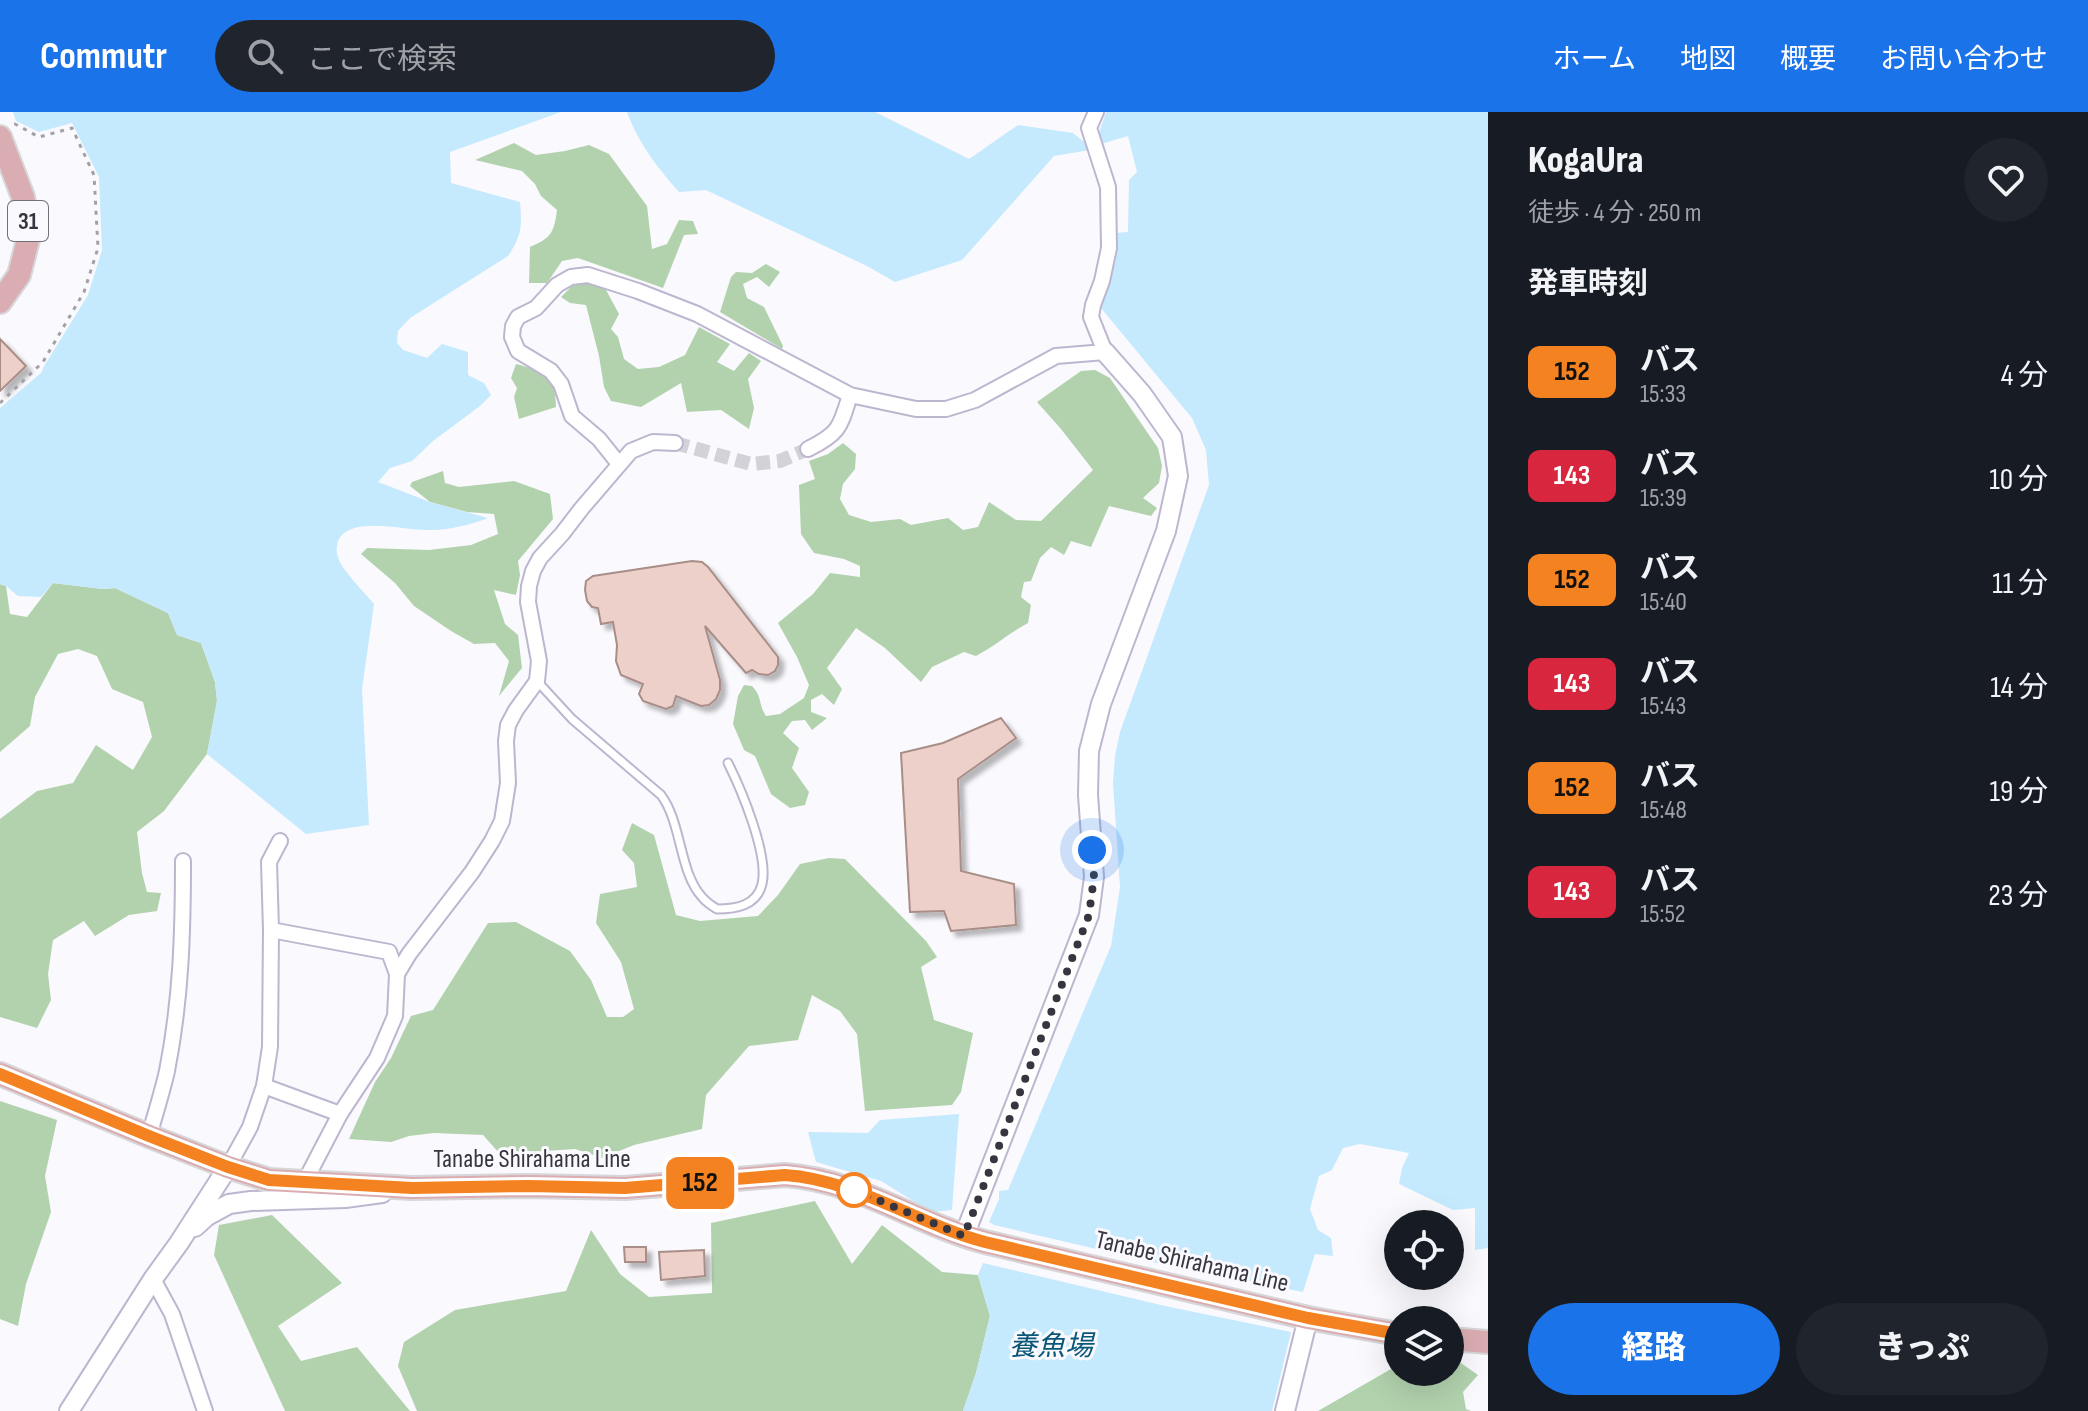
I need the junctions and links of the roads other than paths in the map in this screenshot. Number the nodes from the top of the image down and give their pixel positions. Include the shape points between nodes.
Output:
1 (1096, 112) edge
2 (0, 137) edge
3 (0, 302) edge
4 (1105, 352) junction
5 (850, 395) junction
6 (675, 443) tunnel mouth
7 (808, 449) tunnel mouth
8 (619, 464) junction
9 (537, 681) junction
10 (728, 763) dead end
11 (280, 841) dead end
12 (183, 861) dead end
13 (271, 930) junction
14 (397, 974) junction
15 (0, 1074) edge
16 (264, 1086) junction
17 (340, 1114) junction
18 (149, 1136) junction
19 (228, 1167) junction
20 (304, 1183) junction
21 (412, 1188) junction
22 (964, 1236) junction
23 (179, 1243) junction
24 (153, 1279) junction
25 (1308, 1318) junction
26 (1384, 1332) edge
27 (1464, 1340) edge
28 (1488, 1342) edge
29 (69, 1411) edge
30 (205, 1411) edge
31 (1285, 1411) edge

1 - 4 street via 1089,128 1108,187 1109,248 1091,317
2 - 3 main road, 31 via 30,232 19,275
4 - 5 street via 1056,356 975,400 946,409 916,409
4 - 22 street via 1172,437 1178,476 1166,531 1101,704 1089,751 1094,877 1089,915
5 - 7 street via 840,427
5 - 8 street via 697,314 588,275 571,277 518,317 512,337 518,351 551,371 572,416
6 - 8 street via 653,442 631,451
8 - 9 street via 533,571 528,602 539,661
9 - 10 lane via 572,719 661,795 692,881 717,909 739,909 762,885 757,836
9 - 14 street via 508,725 502,821 472,872
11 - 13 street via 269,862
12 - 18 street via 177,1004
13 - 14 street via 389,952
13 - 16 street via 270,1047
14 - 17 street via 395,1016 377,1058
15 - 18 main road, Tanabe Shirahama Line
16 - 17 street
16 - 19 street
17 - 20 street
18 - 19 main road, Tanabe Shirahama Line
19 - 20 main road, Tanabe Shirahama Line via 269,1180
19 - 23 street
20 - 21 main road, Tanabe Shirahama Line
21 - 22 main road, Tanabe Shirahama Line via 625,1188 809,1177
21 - 23 street via 345,1198 229,1204 207,1216
22 - 25 main road, Tanabe Shirahama Line
23 - 24 street
24 - 29 street
24 - 30 street via 172,1314
25 - 26 main road, Tanabe Shirahama Line
25 - 31 street
27 - 28 main road

